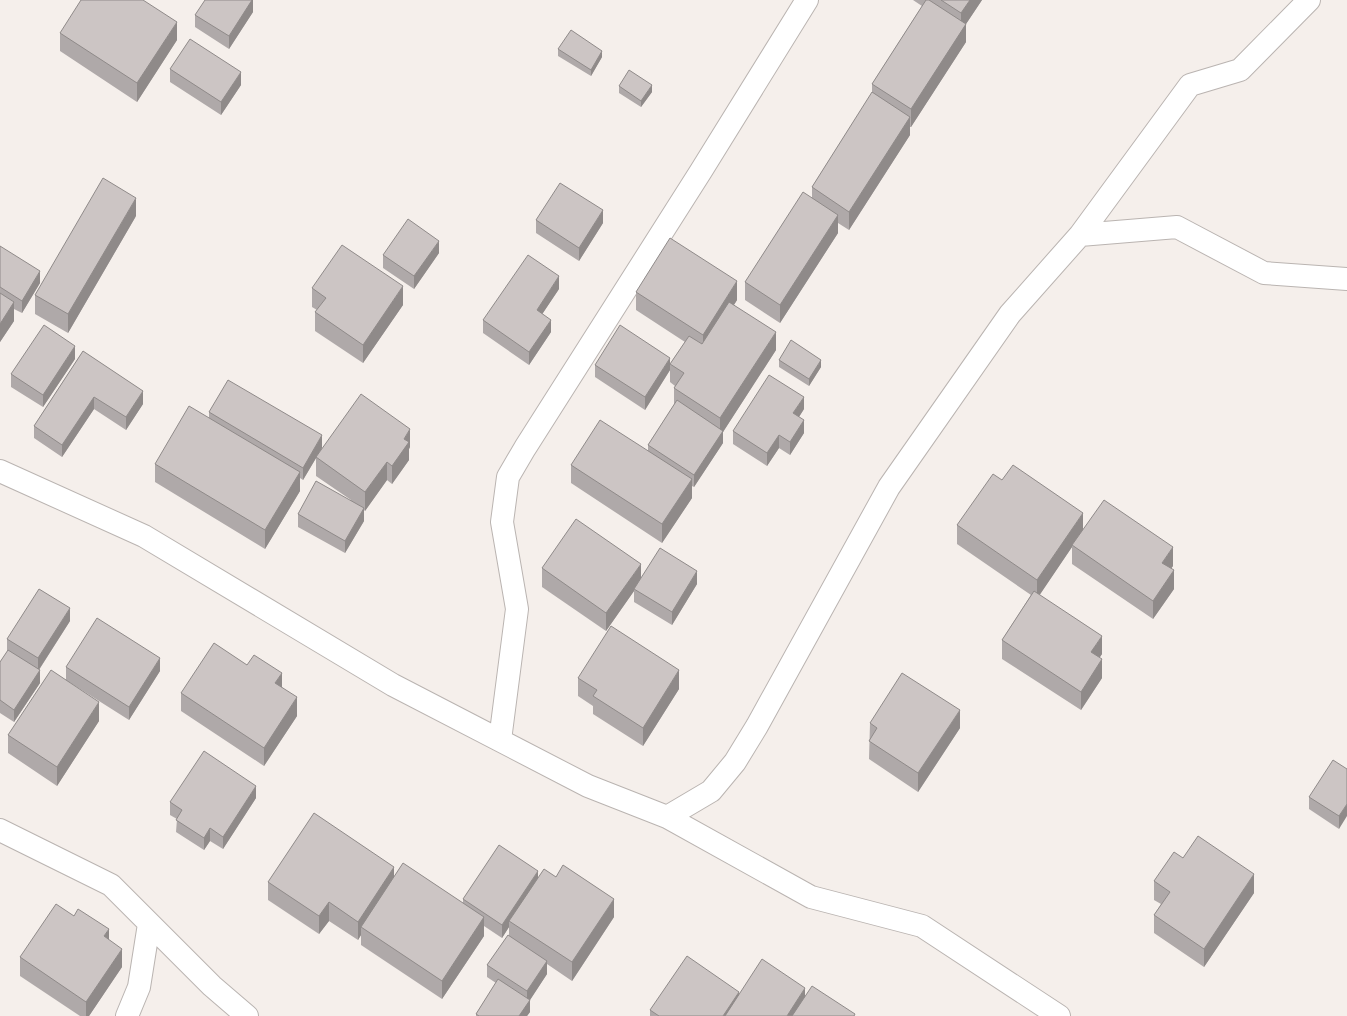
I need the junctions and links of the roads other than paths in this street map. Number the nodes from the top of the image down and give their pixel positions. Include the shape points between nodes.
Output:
1 (807, 0) edge
2 (1309, 0) edge
3 (1080, 236) junction
4 (1347, 279) edge
5 (0, 471) edge
6 (500, 740) junction
7 (667, 817) junction
8 (0, 830) edge
9 (149, 924) junction
10 (127, 1016) edge
11 (247, 1016) edge
12 (1059, 1016) edge

1 - 6 street via 508,477 502,522 517,609
2 - 3 street via 1240,70 1190,85
3 - 4 street via 1177,227 1264,273
3 - 7 street via 1010,314 889,487 735,762 711,791
5 - 6 street via 144,536 393,684
6 - 7 street via 588,786
7 - 12 street via 811,897 922,926
8 - 9 street via 111,885
9 - 10 street via 139,987
9 - 11 street via 212,986

